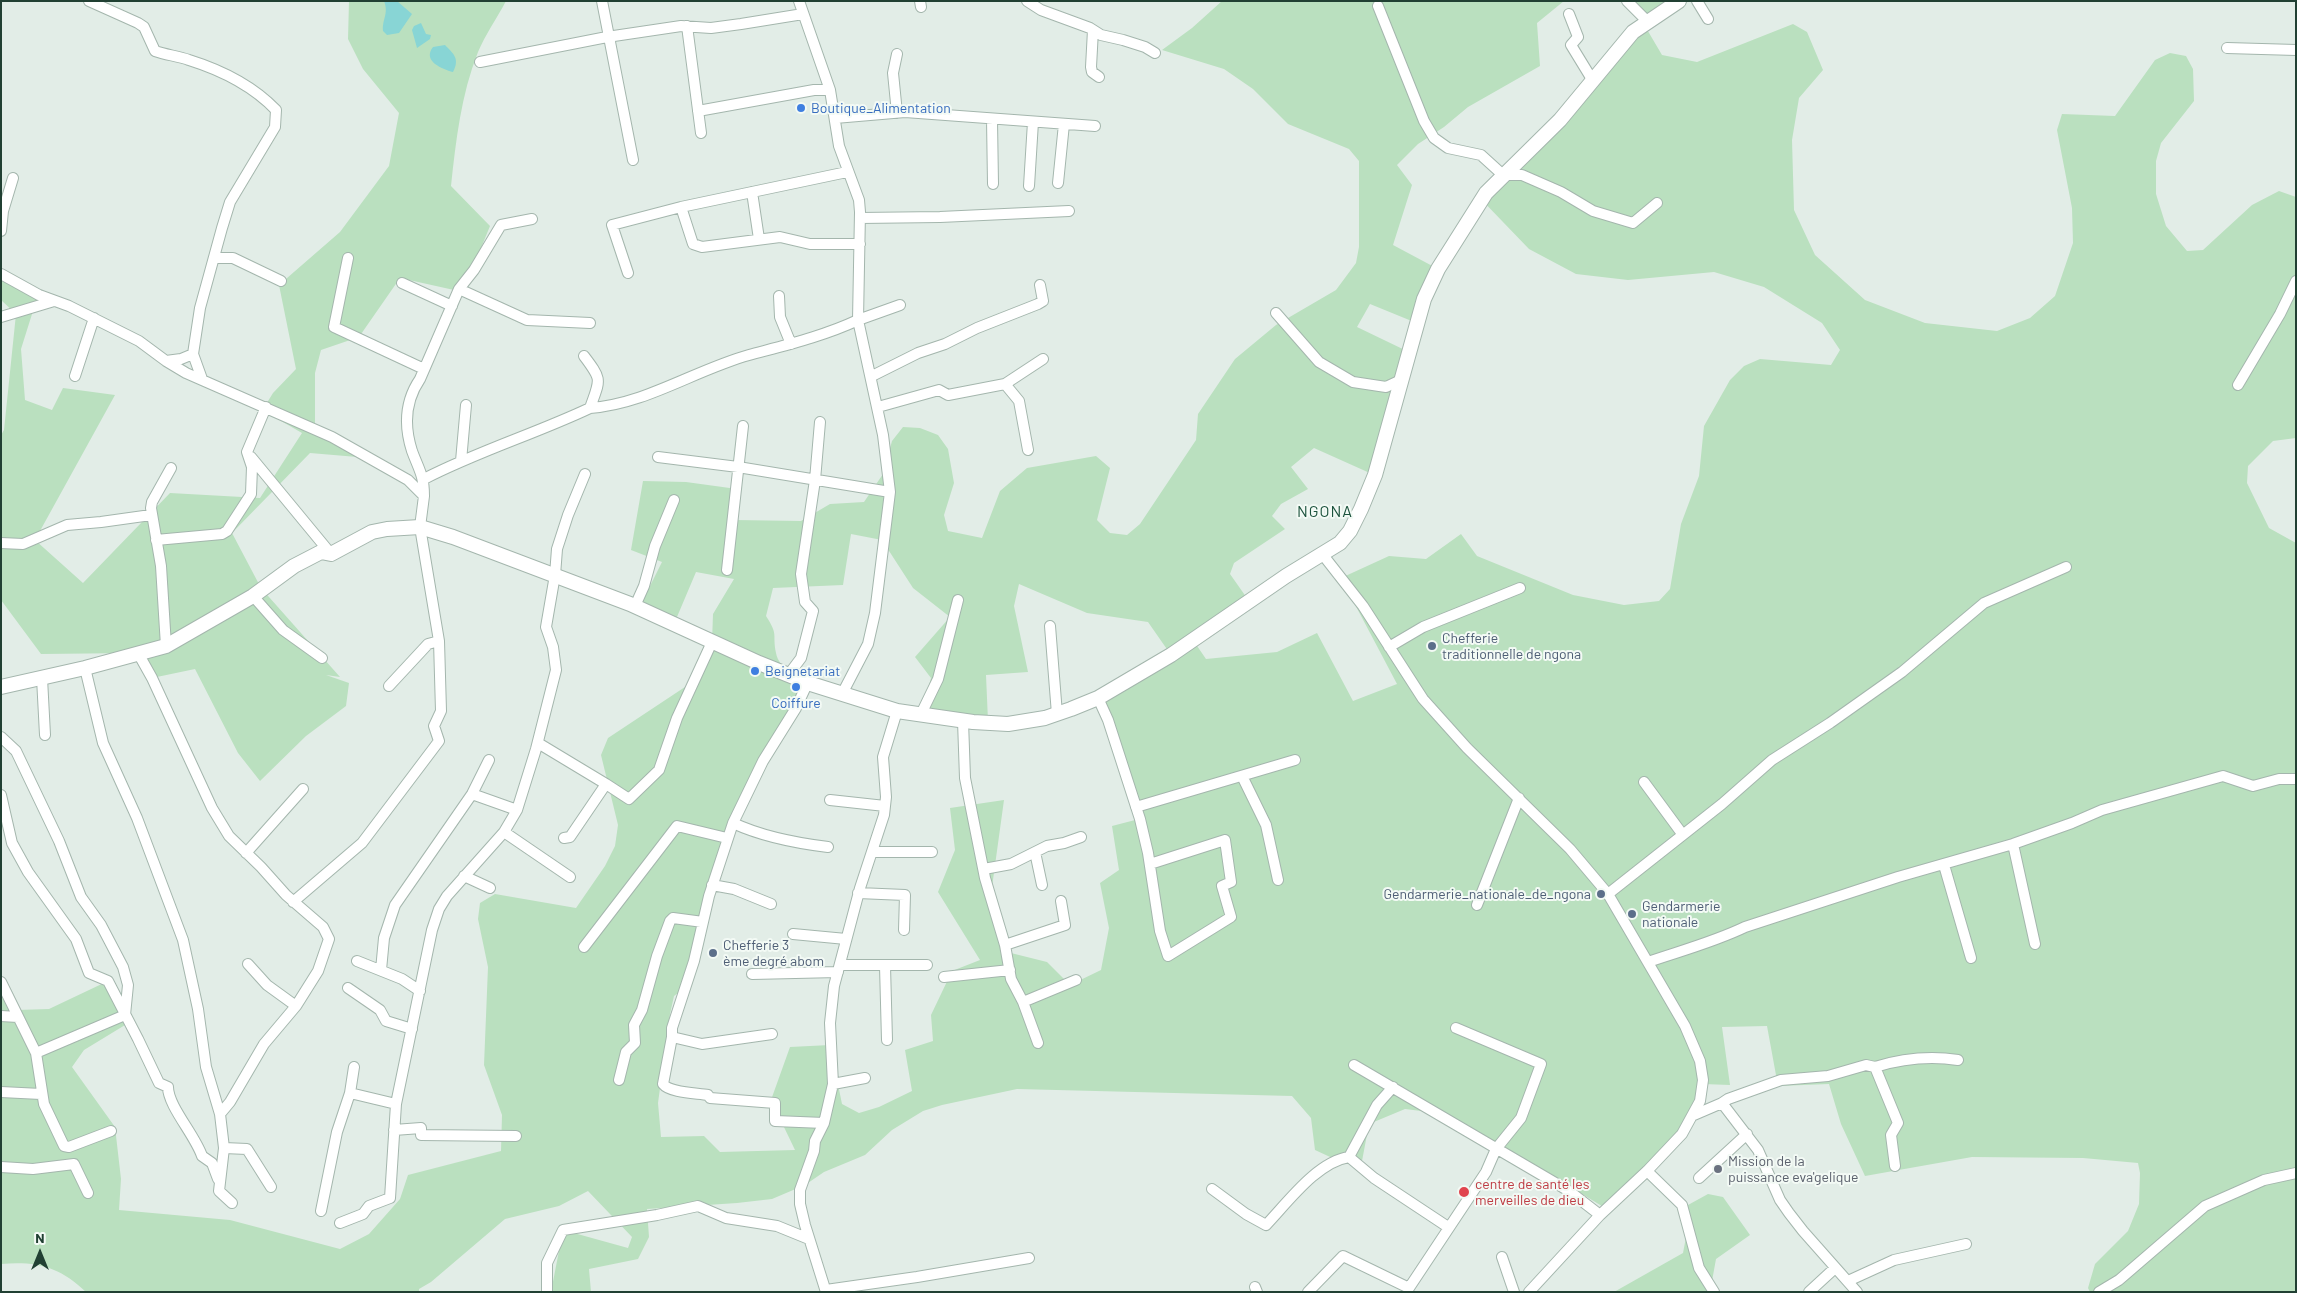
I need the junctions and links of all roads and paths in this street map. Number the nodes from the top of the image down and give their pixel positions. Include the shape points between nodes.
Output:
1 (89, 1) edge
2 (602, 1) edge
3 (799, 1) edge
4 (1027, 1) edge
5 (1627, 1) edge
6 (1679, 1) edge
7 (1697, 1) edge
8 (1378, 6) dead end
9 (803, 14) junction
10 (1569, 14) dead end
11 (1708, 19) dead end
12 (1647, 21) junction
13 (687, 26) junction
14 (1092, 30) junction
15 (607, 37) junction
16 (2227, 48) dead end
17 (2296, 50) edge
18 (1155, 53) dead end
19 (897, 54) dead end
20 (480, 62) dead end
21 (1099, 77) dead end
22 (1593, 81) junction
23 (830, 90) junction
24 (698, 110) junction
25 (897, 113) junction
26 (835, 118) junction
27 (992, 120) junction
28 (1033, 122) junction
29 (1064, 124) junction
30 (1095, 126) dead end
31 (701, 133) dead end
32 (633, 160) dead end
33 (847, 172) junction
34 (1503, 174) junction
35 (13, 178) dead end
36 (1058, 183) dead end
37 (993, 184) dead end
38 (1030, 186) dead end
39 (752, 192) junction
40 (1657, 203) dead end
41 (681, 207) junction
42 (1069, 211) dead end
43 (860, 218) junction
44 (532, 219) dead end
45 (1, 231) edge
46 (759, 239) junction
47 (860, 244) junction
48 (214, 258) junction
49 (348, 258) dead end
50 (628, 273) dead end
51 (1, 274) edge
52 (281, 281) dead end
53 (2296, 281) edge
54 (402, 283) dead end
55 (1040, 285) dead end
56 (459, 289) junction
57 (779, 296) dead end
58 (54, 300) junction
59 (900, 305) dead end
60 (452, 306) junction
61 (1276, 313) dead end
62 (1, 316) edge
63 (94, 318) junction
64 (858, 320) junction
65 (590, 323) dead end
66 (791, 344) junction
67 (193, 354) junction
68 (584, 356) dead end
69 (1044, 360) dead end
70 (166, 361) junction
71 (424, 370) junction
72 (75, 376) dead end
73 (872, 376) junction
74 (202, 379) junction
75 (1401, 380) junction
76 (1005, 384) junction
77 (2238, 385) dead end
78 (466, 405) dead end
79 (266, 407) junction
80 (590, 408) junction
81 (878, 408) junction
82 (820, 422) dead end
83 (743, 426) dead end
84 (1028, 450) dead end
85 (247, 452) junction
86 (658, 457) dead end
87 (461, 460) junction
88 (738, 467) junction
89 (171, 468) dead end
90 (585, 474) dead end
91 (424, 480) junction
92 (815, 480) junction
93 (890, 492) junction
94 (424, 496) junction
95 (674, 500) dead end
96 (151, 515) junction
97 (420, 527) junction
98 (156, 540) junction
99 (1, 543) edge
100 (331, 554) junction
101 (1323, 554) junction
102 (2066, 567) dead end
103 (726, 570) dead end
104 (555, 575) junction
105 (1520, 588) dead end
106 (253, 596) junction
107 (958, 600) dead end
108 (635, 606) junction
109 (1050, 626) dead end
110 (439, 641) junction
111 (712, 642) junction
112 (166, 646) junction
113 (1389, 647) junction
114 (138, 653) junction
115 (322, 658) dead end
116 (85, 668) junction
117 (789, 674) junction
118 (42, 678) junction
119 (808, 682) junction
120 (389, 686) dead end
121 (1, 687) edge
122 (842, 694) junction
123 (1098, 698) junction
124 (897, 711) junction
125 (921, 714) junction
126 (1056, 714) junction
127 (963, 721) junction
128 (46, 735) dead end
129 (1, 737) edge
130 (538, 743) junction
131 (489, 760) dead end
132 (1295, 760) dead end
133 (1242, 776) junction
134 (2296, 779) edge
135 (1644, 782) dead end
136 (606, 784) junction
137 (303, 789) dead end
138 (472, 794) junction
139 (1519, 798) junction
140 (2, 799) edge
141 (830, 800) dead end
142 (885, 806) junction
143 (1136, 807) junction
144 (517, 810) junction
145 (733, 824) junction
146 (504, 832) junction
147 (1683, 835) junction
148 (1080, 837) dead end
149 (564, 838) dead end
150 (727, 838) junction
151 (2013, 844) junction
152 (828, 847) dead end
153 (872, 852) junction
154 (932, 852) dead end
155 (1035, 852) junction
156 (246, 853) junction
157 (1150, 864) junction
158 (1944, 865) junction
159 (984, 869) junction
160 (464, 876) junction
161 (570, 877) dead end
162 (1278, 880) dead end
163 (712, 885) junction
164 (1042, 885) dead end
165 (490, 888) dead end
166 (858, 893) junction
167 (1608, 894) junction
168 (1061, 901) dead end
169 (293, 902) junction
170 (771, 904) dead end
171 (1477, 905) dead end
172 (703, 922) junction
173 (904, 930) dead end
174 (793, 934) dead end
175 (846, 939) junction
176 (2035, 944) dead end
177 (1005, 945) junction
178 (584, 947) dead end
179 (1972, 958) dead end
180 (358, 961) dead end
181 (1648, 962) junction
182 (248, 964) dead end
183 (927, 965) dead end
184 (885, 966) junction
185 (839, 968) junction
186 (381, 970) junction
187 (1010, 970) junction
188 (752, 974) dead end
189 (944, 977) dead end
190 (1076, 980) dead end
191 (1, 982) edge
192 (348, 988) dead end
193 (420, 992) junction
194 (1023, 1002) junction
195 (296, 1006) junction
196 (126, 1014) junction
197 (1, 1016) edge
198 (18, 1017) junction
199 (1456, 1028) dead end
200 (412, 1029) junction
201 (772, 1034) dead end
202 (672, 1037) junction
203 (888, 1040) dead end
204 (1038, 1043) dead end
205 (36, 1053) junction
206 (1958, 1060) dead end
207 (1354, 1065) dead end
208 (354, 1067) dead end
209 (1875, 1067) junction
210 (865, 1078) dead end
211 (618, 1080) dead end
212 (833, 1084) junction
213 (1394, 1087) junction
214 (1, 1092) edge
215 (350, 1093) junction
216 (41, 1094) junction
217 (1722, 1103) junction
218 (396, 1104) junction
219 (220, 1114) junction
220 (1694, 1115) junction
221 (824, 1123) junction
222 (394, 1130) junction
223 (111, 1131) dead end
224 (1747, 1134) junction
225 (516, 1136) dead end
226 (67, 1147) junction
227 (224, 1148) junction
228 (1496, 1149) junction
229 (1348, 1157) junction
230 (74, 1164) junction
231 (1895, 1166) dead end
232 (1, 1167) edge
233 (1648, 1171) junction
234 (2296, 1173) edge
235 (1699, 1178) dead end
236 (219, 1183) junction
237 (271, 1187) dead end
238 (1212, 1189) dead end
239 (88, 1193) dead end
240 (232, 1204) dead end
241 (321, 1211) dead end
242 (1600, 1215) junction
243 (340, 1223) dead end
244 (1448, 1227) junction
245 (809, 1239) junction
246 (1966, 1244) dead end
247 (1502, 1256) dead end
248 (1029, 1258) dead end
249 (1835, 1268) junction
250 (1848, 1281) junction
251 (2104, 1290) edge
252 (826, 1291) edge
253 (547, 1292) edge
254 (1308, 1292) edge
255 (1514, 1292) edge
256 (1528, 1292) edge
257 (1714, 1292) edge
258 (1809, 1292) edge
259 (1858, 1292) edge

1 - 48 street via 138,23 144,28 155,51 187,59 232,77 263,96 276,110 275,127 230,202
2 - 15 street
3 - 9 street
4 - 14 street via 1047,13
5 - 12 street
6 - 12 street
7 - 11 street
8 - 34 street via 1429,132 1448,148 1481,155
9 - 13 street via 711,28
9 - 23 street
10 - 22 street via 1578,37 1571,45
12 - 22 street via 1633,32
13 - 15 street
13 - 24 street
14 - 18 street
14 - 21 street via 1091,67
15 - 20 street
15 - 32 street
16 - 17 street
19 - 25 street via 893,73
22 - 34 street via 1560,120
23 - 24 street
23 - 26 street
24 - 31 street
25 - 26 street
25 - 27 street
26 - 33 street
27 - 28 street
27 - 37 street
28 - 29 street
28 - 38 street
29 - 30 street
29 - 36 street
33 - 39 street
33 - 43 street via 859,200
34 - 40 street via 1522,176 1593,211 1633,223
34 - 75 street via 1486,193 1433,279 1416,321
35 - 45 street
39 - 41 street
39 - 46 street
41 - 46 street via 693,244 697,246
41 - 50 street via 612,225
42 - 43 street via 940,218
43 - 47 street
44 - 56 street via 502,225
46 - 47 street via 780,237 810,244
47 - 64 street
48 - 52 street via 233,258
48 - 67 street via 200,308
49 - 71 street via 334,327
51 - 58 street
53 - 77 street
54 - 60 street
55 - 73 street via 1043,300 1038,304 918,353
56 - 60 street
56 - 65 street via 527,320
57 - 66 street via 780,317
58 - 62 street
58 - 63 street
59 - 64 street
60 - 71 street
61 - 75 street via 1319,362 1353,382 1386,387
63 - 70 street via 140,341
63 - 72 street
64 - 66 street
64 - 73 street
66 - 80 street via 748,356 637,399 609,407
67 - 70 street
67 - 74 street
68 - 80 street via 599,380
69 - 76 street
70 - 74 street
71 - 91 street via 408,403 407,423 412,452
73 - 81 street
74 - 79 street
75 - 101 street via 1381,457 1362,509 1340,543
76 - 81 street via 948,395 939,390
76 - 84 street via 1019,401
78 - 87 street
79 - 85 street
79 - 94 street via 362,454 408,480
80 - 87 street
81 - 93 street
82 - 92 street
83 - 88 street
85 - 98 street via 252,467 251,494 227,531
85 - 100 street
86 - 88 street
87 - 91 street
88 - 92 street
88 - 103 street
89 - 96 street via 152,502
90 - 104 street via 556,549
91 - 94 street
92 - 93 street
92 - 117 street via 801,574 805,602 813,611 801,658
93 - 122 street via 868,644
94 - 97 street
95 - 108 street
96 - 98 street
96 - 99 street via 67,525 23,544
97 - 100 street via 372,532
97 - 104 street
97 - 110 street
98 - 112 street via 161,566
100 - 106 street via 321,552 294,566
101 - 113 street via 1363,606
101 - 123 street via 1171,655
102 - 147 street via 1984,603 1902,672 1772,760
104 - 108 street
104 - 130 street via 546,628 556,670
105 - 113 street via 1423,627
106 - 112 street
106 - 115 street via 283,630
107 - 125 street via 938,679
108 - 111 street
109 - 126 street
110 - 120 street via 428,644
110 - 169 street via 441,711 434,726 438,741 362,843
111 - 117 street
111 - 136 street via 677,718 659,770 629,799
112 - 114 street
113 - 139 street via 1428,706
114 - 116 street
114 - 156 street via 212,808 229,836
116 - 118 street
116 - 219 street via 103,743 140,826 183,940 206,1067
117 - 119 street
118 - 121 street
118 - 128 street
119 - 122 street
119 - 145 street
122 - 124 street
123 - 126 street
123 - 143 street
124 - 125 street
124 - 142 street via 883,757
125 - 127 street
126 - 127 street via 1008,724
127 - 159 street via 965,778
129 - 196 street via 16,751 59,841 81,898 101,925 123,967 128,985
130 - 136 street
130 - 144 street
131 - 138 street
132 - 133 street
133 - 143 street
133 - 162 street via 1266,825
134 - 151 street via 2279,779 2253,786 2223,776 2102,810
135 - 147 street
136 - 149 street via 570,837
137 - 156 street
138 - 144 street
138 - 186 street via 395,905 384,938
139 - 167 street via 1570,849
139 - 171 street
140 - 196 street via 12,843 28,872 76,940 88,973 108,981
141 - 142 street
142 - 153 street
143 - 157 street
144 - 146 street
145 - 150 street
145 - 152 street via 755,833
146 - 160 street
146 - 161 street
147 - 167 street
148 - 155 street
150 - 163 street
150 - 178 street via 677,826
151 - 158 street
151 - 176 street
153 - 154 street
153 - 166 street
155 - 159 street via 1011,864
155 - 164 street
156 - 169 street
157 - 157 street via 1160,931 1168,956 1231,917 1222,886 1231,882 1225,840
158 - 179 street
158 - 181 street via 1745,927
159 - 177 street
160 - 165 street
160 - 193 street via 439,908
163 - 170 street via 734,889
163 - 172 street
166 - 173 street via 905,895
166 - 175 street
167 - 181 street
168 - 177 street via 1065,925
169 - 195 street via 323,927 329,939 318,970
172 - 202 street
172 - 211 street via 673,918 670,921 642,1010 634,1025 635,1043 626,1052
174 - 175 street
175 - 185 street
177 - 187 street
180 - 186 street
181 - 220 street via 1685,1026 1700,1060 1703,1080
182 - 195 street via 267,985
183 - 184 street
184 - 185 street
184 - 203 street
185 - 188 street
185 - 212 street via 830,1024
186 - 193 street
187 - 189 street
187 - 194 street
190 - 194 street
191 - 198 street
192 - 200 street via 380,1010 386,1021
193 - 200 street
194 - 204 street
195 - 219 street via 264,1044
196 - 205 street
196 - 236 street via 159,1083 168,1087 172,1103 202,1156 212,1163
197 - 198 street
198 - 205 street
199 - 228 street via 1541,1064 1521,1118
200 - 218 street
201 - 202 street via 702,1044
202 - 221 street via 663,1084 670,1090 690,1091 710,1098 775,1103 775,1121
205 - 216 street
206 - 209 street via 1915,1060
207 - 213 street
208 - 215 street
209 - 217 street via 1866,1065 1828,1076 1780,1080
209 - 231 street via 1898,1123 1891,1135
210 - 212 street
212 - 221 street
213 - 228 street
213 - 229 street via 1377,1105
214 - 216 street
215 - 218 street
215 - 241 street via 337,1132
216 - 226 street
217 - 220 street
217 - 224 street
218 - 222 street
219 - 227 street
220 - 233 street via 1682,1134
221 - 245 street via 800,1190 800,1204
222 - 225 street via 420,1128 421,1135
222 - 243 street via 390,1198
223 - 226 street
224 - 235 street
224 - 249 street via 1758,1150 1780,1200
226 - 230 street
227 - 236 street
227 - 237 street via 247,1149
228 - 242 street via 1569,1191
228 - 244 street via 1486,1172
229 - 238 street via 1336,1159 1320,1169 1266,1225
229 - 244 street
230 - 232 street via 33,1169
230 - 239 street
233 - 242 street
233 - 257 street via 1682,1205 1699,1268
234 - 251 street via 2264,1180 2205,1206
236 - 240 street via 220,1192
242 - 256 street
244 - 254 street via 1409,1288 1342,1256
245 - 252 street
245 - 253 street via 777,1226 726,1218 698,1206 562,1230 547,1263
246 - 250 street via 1894,1260
247 - 255 street
248 - 252 street
249 - 250 street
249 - 258 street
250 - 259 street

